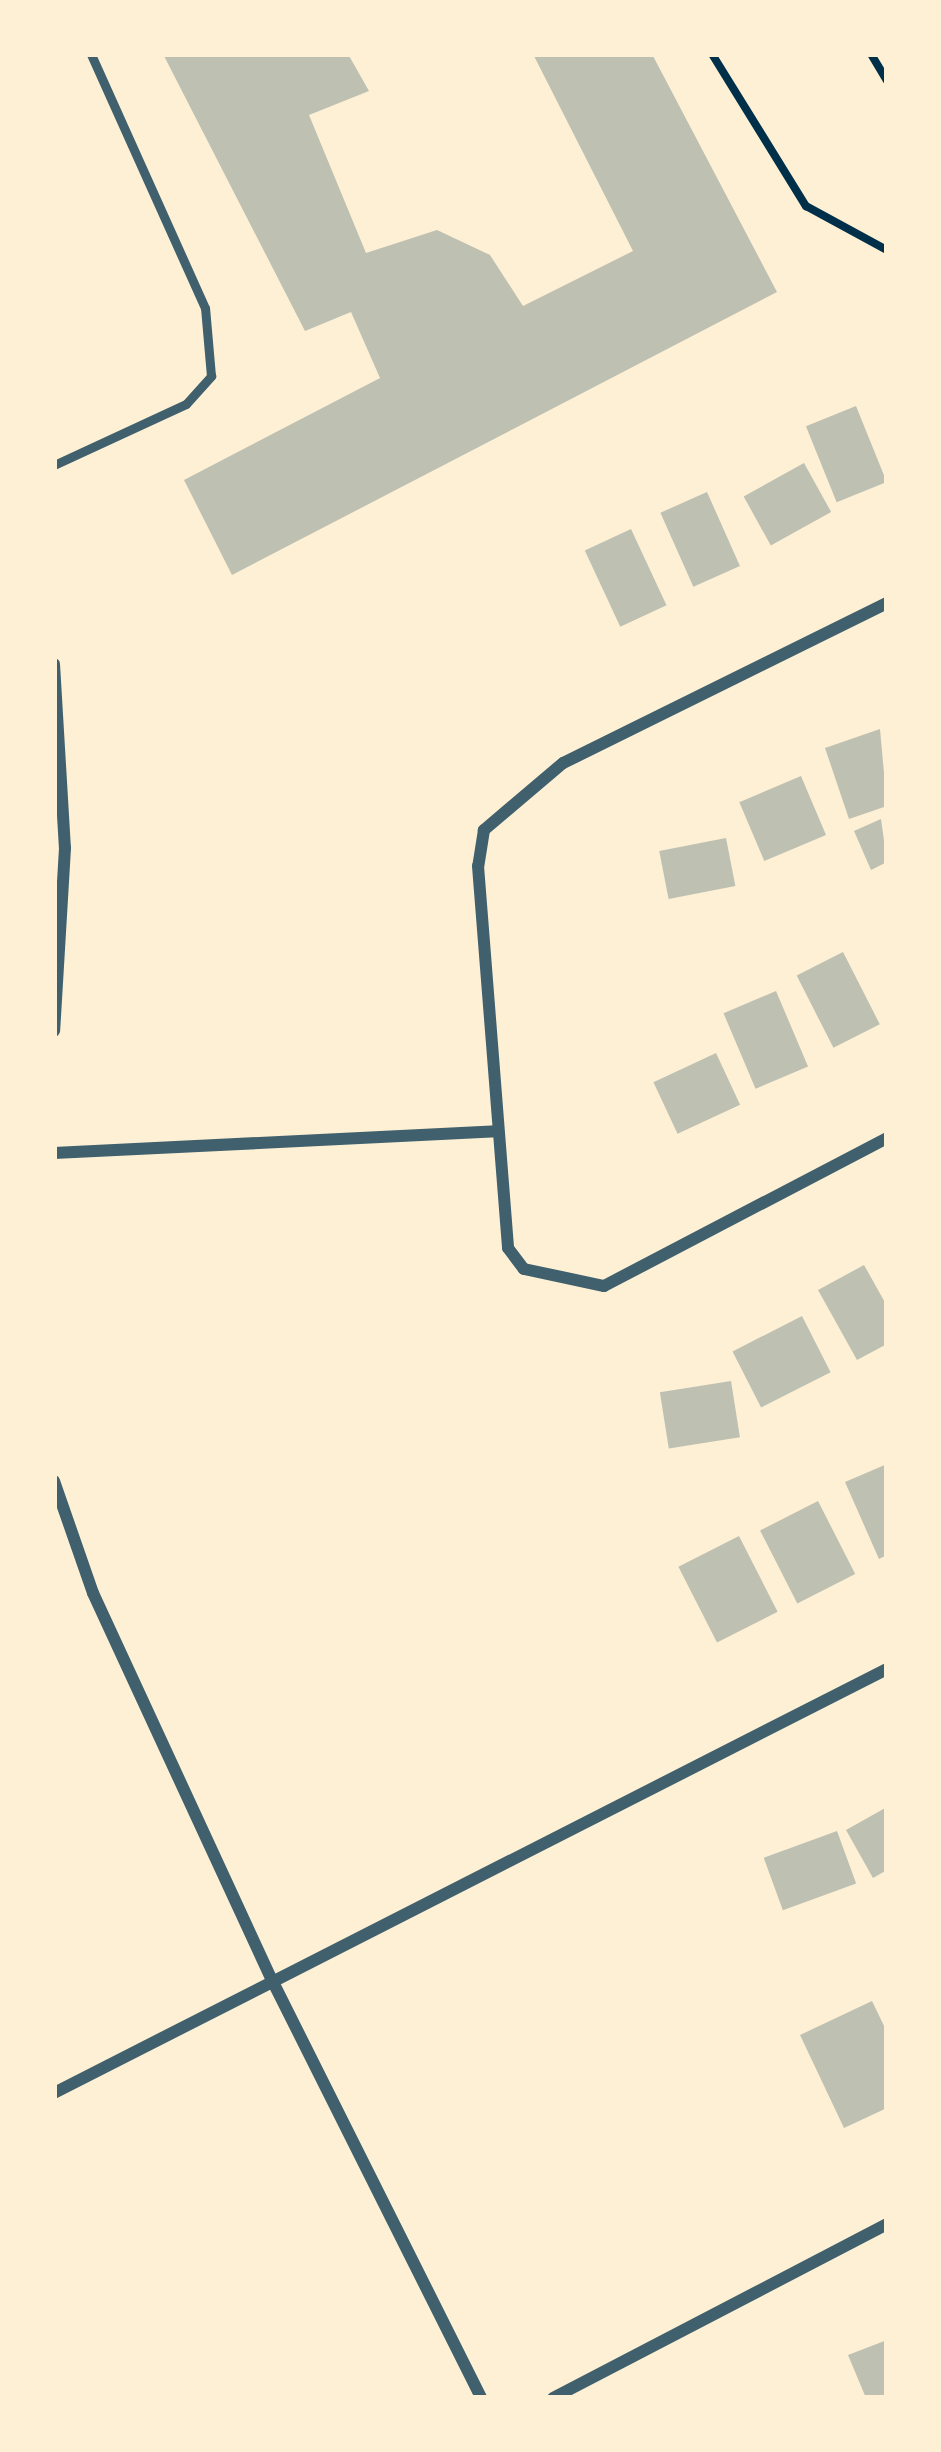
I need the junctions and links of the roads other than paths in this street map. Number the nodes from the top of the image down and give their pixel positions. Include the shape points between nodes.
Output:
1 (91, 54) edge
2 (54, 465) edge
3 (887, 603) edge
4 (54, 664) edge
5 (54, 1030) edge
6 (496, 1131) junction
7 (887, 1138) edge
8 (54, 1153) edge
9 (54, 1481) edge
10 (887, 1670) edge
11 (272, 1981) junction
12 (54, 2092) edge
13 (887, 2224) edge
14 (481, 2398) edge
15 (553, 2398) edge

1 - 2 lane via 205,308 211,376 187,404
3 - 6 street via 563,764 484,830 478,908
4 - 5 street via 65,848
6 - 7 street via 508,1248 524,1269 568,1286 604,1286 648,1267
6 - 8 street
9 - 11 street via 93,1593
10 - 11 street
11 - 12 street
11 - 14 street
13 - 15 street

